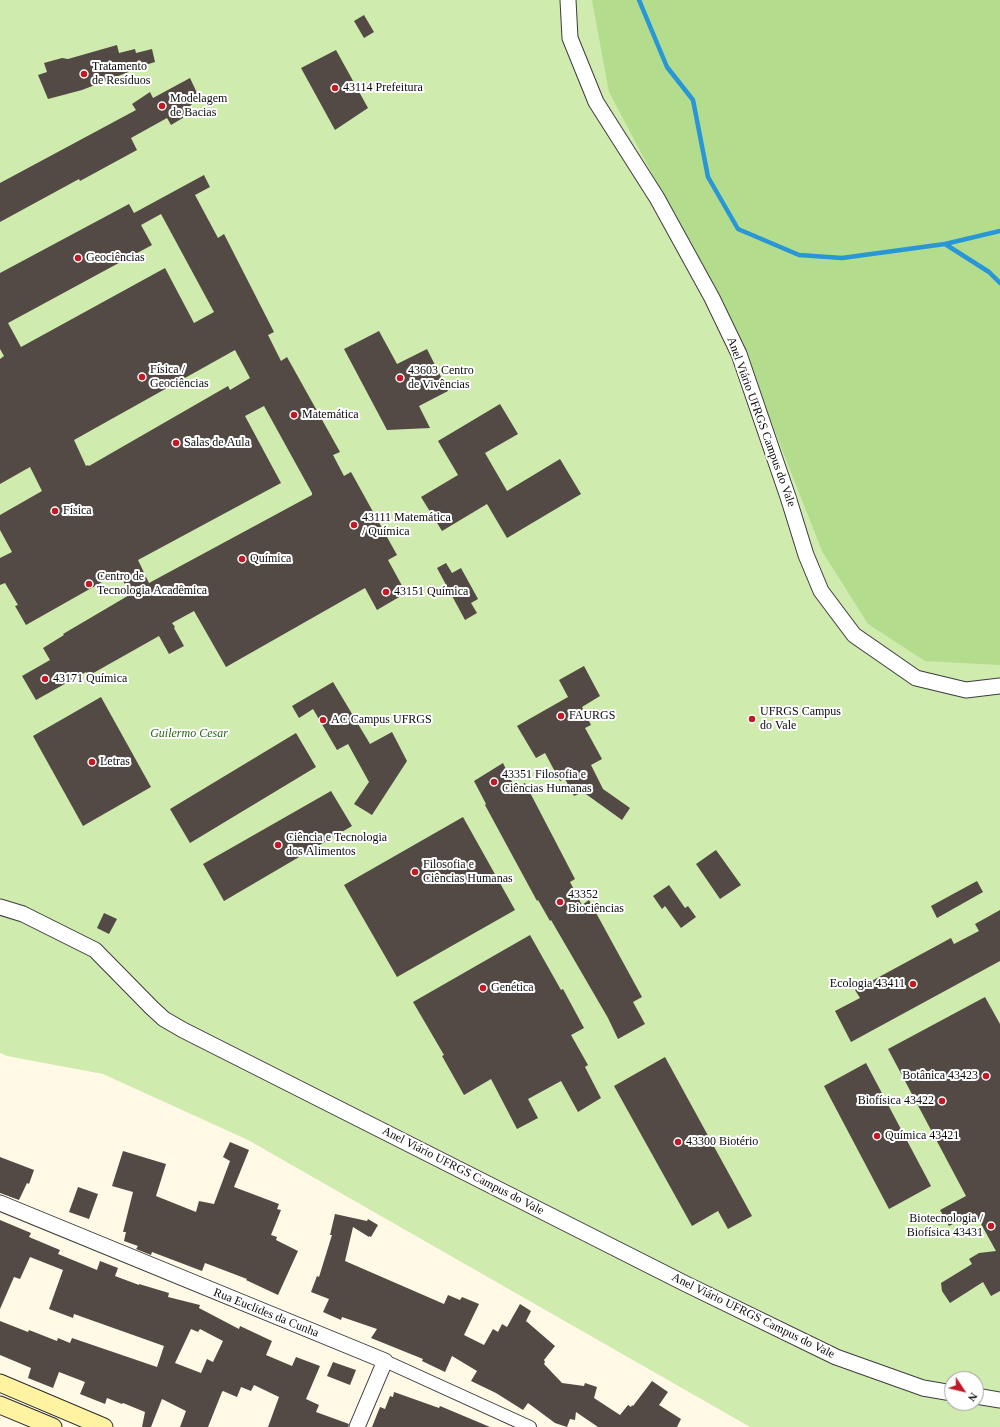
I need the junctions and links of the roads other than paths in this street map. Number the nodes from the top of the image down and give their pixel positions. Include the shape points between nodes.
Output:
1 (568, 0) edge
2 (1000, 686) edge
3 (0, 906) edge
4 (0, 1202) edge
5 (385, 1361) junction
6 (0, 1383) edge
7 (944, 1392) edge
8 (984, 1397) edge
9 (1000, 1400) edge
10 (0, 1405) edge
11 (53, 1427) edge
12 (104, 1427) edge
13 (357, 1427) edge
14 (530, 1427) edge

1 - 2 street, Anel Viário UFRGS Campus do Vale via 570,38 596,102 657,198 712,298 739,354 806,555 821,591 854,635 916,678 966,690
3 - 7 street, Anel Viário UFRGS Campus do Vale via 23,914 95,950 164,1019 190,1034 836,1357 923,1388
4 - 5 street, Rua Euclides da Cunha
5 - 13 street
5 - 14 street, Rua Euclides da Cunha
6 - 12 main road
8 - 9 street
10 - 11 main road

